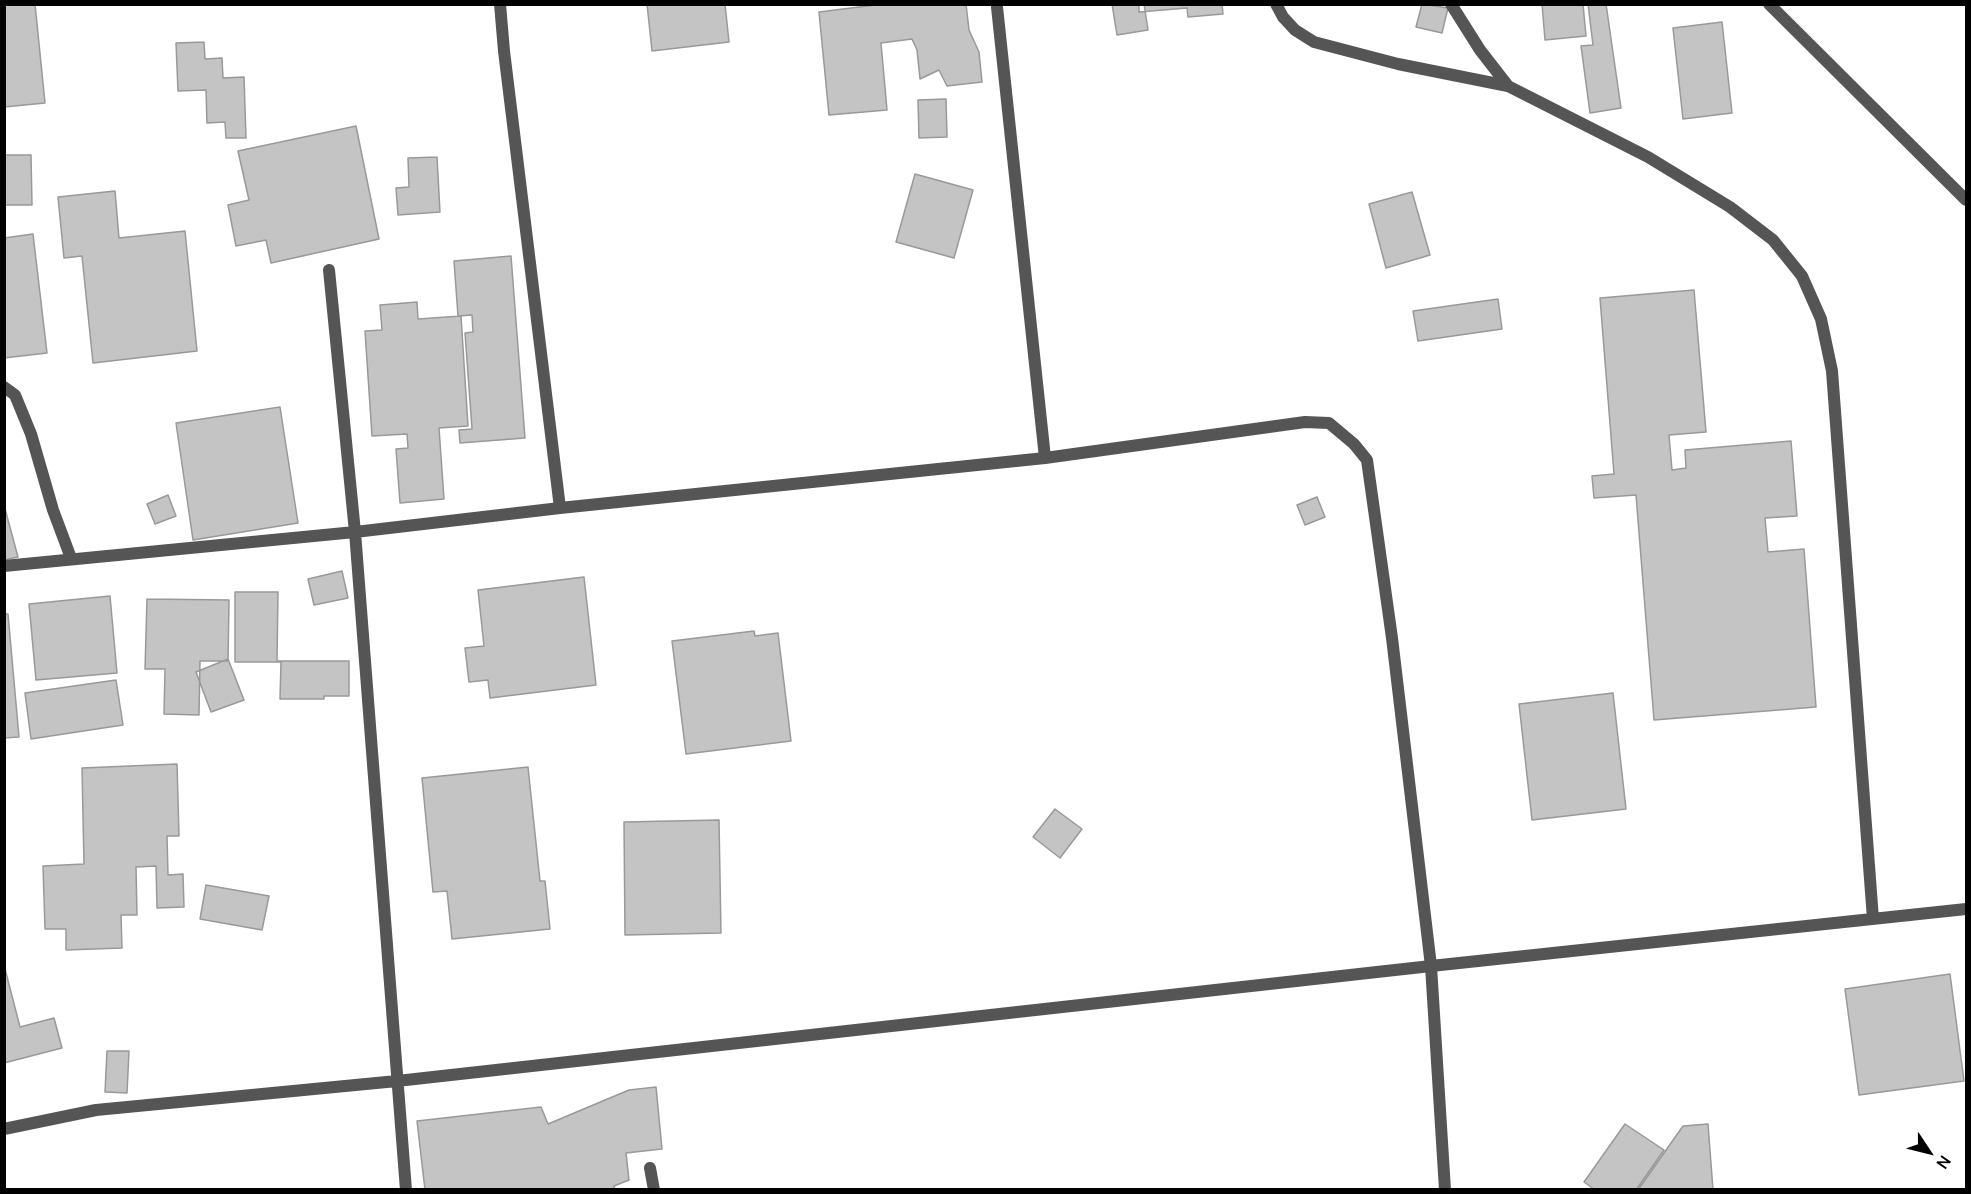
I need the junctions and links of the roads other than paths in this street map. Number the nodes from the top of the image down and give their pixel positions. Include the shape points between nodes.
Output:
1 (500, 4) edge
2 (1276, 4) edge
3 (1451, 4) edge
4 (1769, 4) edge
5 (998, 7) dead end
6 (1508, 86) junction
7 (1966, 200) edge
8 (329, 270) dead end
9 (4, 387) edge
10 (1045, 458) junction
11 (560, 508) junction
12 (355, 532) junction
13 (71, 558) junction
14 (4, 566) edge
15 (1966, 909) edge
16 (1873, 919) junction
17 (1431, 966) junction
18 (397, 1081) junction
19 (4, 1129) edge
20 (650, 1168) dead end
21 (406, 1190) edge
22 (654, 1190) edge
23 (1446, 1190) edge

1 - 11 street
2 - 6 street via 1295,30 1314,42
3 - 6 street
4 - 7 street
5 - 10 street
6 - 16 street via 1648,156 1730,207 1773,240 1802,276 1821,319 1832,371
8 - 12 street
9 - 13 street via 15,396 31,434
10 - 11 street
10 - 17 street via 1305,422 1329,423 1354,444 1366,460
11 - 12 street
12 - 13 street
12 - 18 street
13 - 14 street
15 - 16 street
16 - 17 street
17 - 18 street
17 - 23 street
18 - 19 street via 96,1110
18 - 21 street
20 - 22 street

